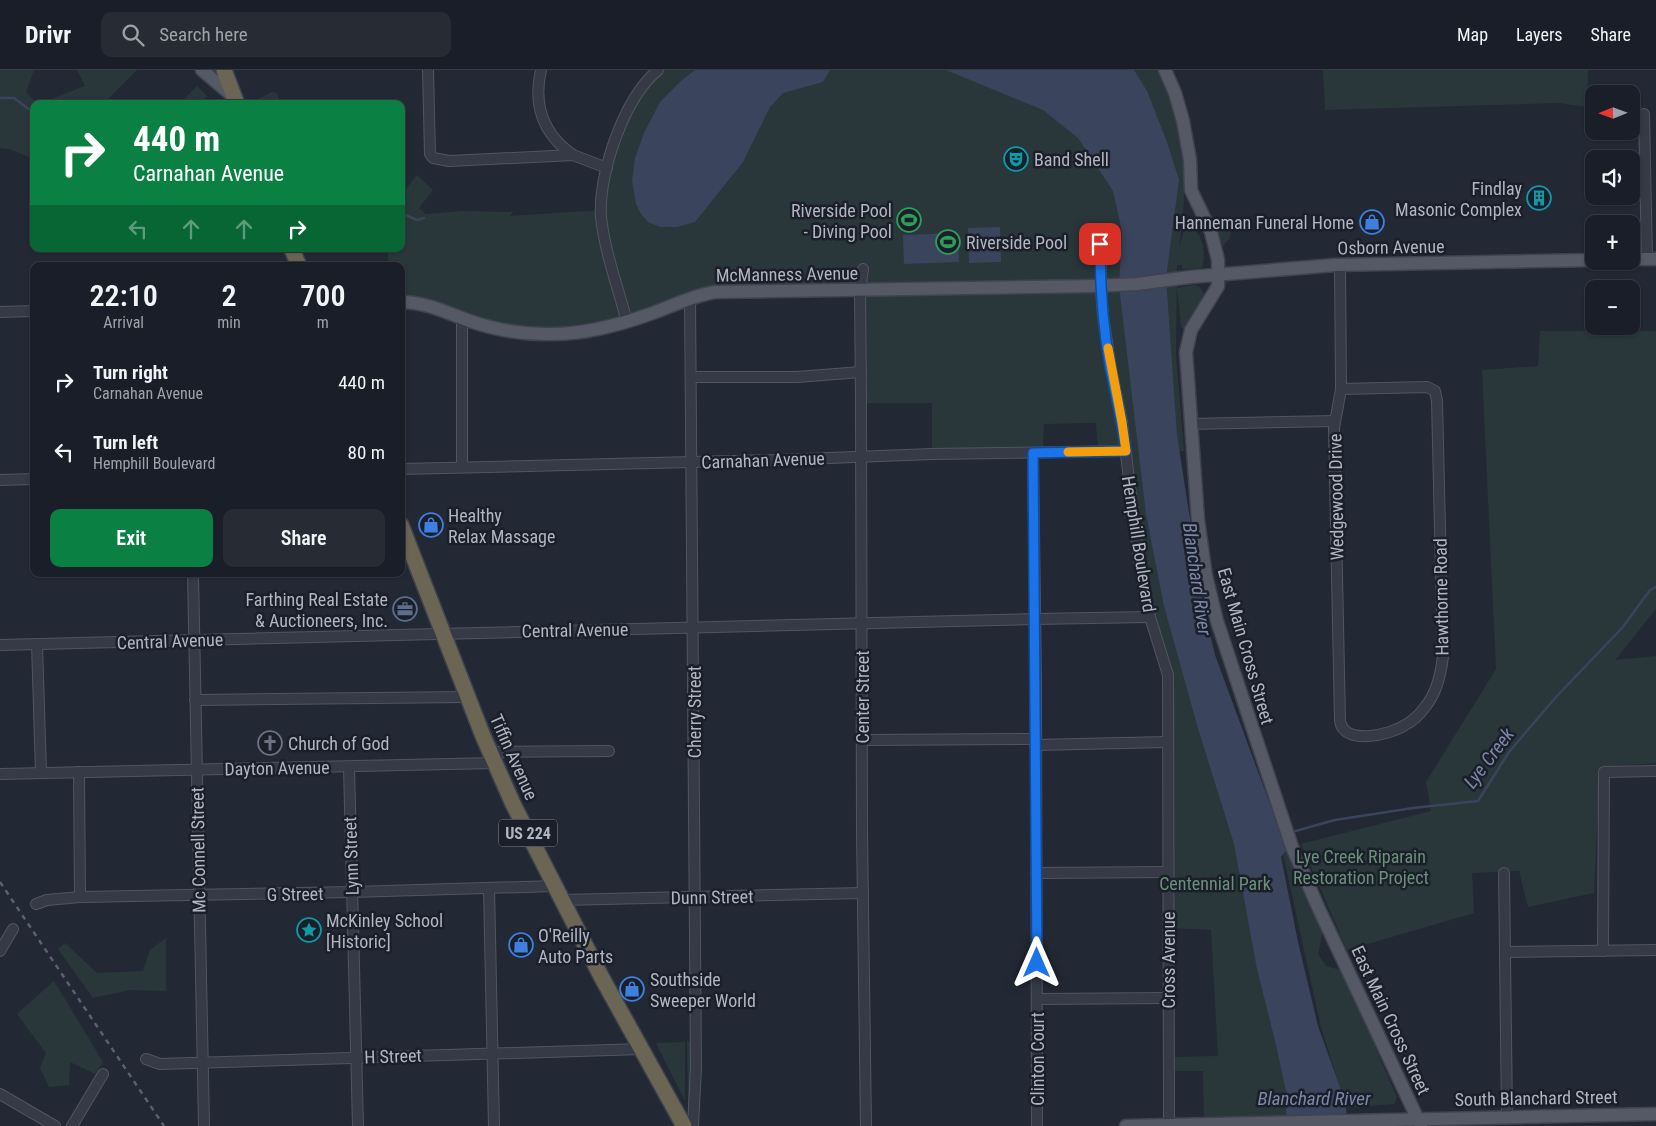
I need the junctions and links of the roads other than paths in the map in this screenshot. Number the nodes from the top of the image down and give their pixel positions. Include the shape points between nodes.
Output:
1 (202, 70) edge
2 (224, 70) edge
3 (428, 70) edge
4 (540, 70) edge
5 (658, 70) edge
6 (1165, 70) edge
7 (235, 100) edge
8 (236, 100) edge
9 (1644, 114) dead end
10 (573, 155) junction
11 (607, 168) junction
12 (1101, 232) dead end
13 (1651, 259) edge
14 (1585, 260) edge
15 (1340, 265) junction
16 (863, 269) dead end
17 (1218, 274) junction
18 (1190, 277) joint
19 (860, 290) junction
20 (690, 298) junction
21 (405, 302) edge
22 (30, 311) edge
23 (0, 312) edge
24 (462, 318) junction
25 (627, 322) junction
26 (861, 372) junction
27 (691, 377) junction
28 (1341, 389) junction
29 (1335, 421) junction
30 (1190, 424) junction
31 (1126, 451) junction
32 (1033, 453) junction
33 (862, 457) junction
34 (692, 462) junction
35 (462, 467) junction
36 (405, 469) edge
37 (30, 479) edge
38 (0, 480) edge
39 (405, 535) edge
40 (193, 577) edge
41 (1150, 617) junction
42 (1035, 619) junction
43 (862, 624) junction
44 (693, 628) junction
45 (443, 634) junction
46 (194, 640) junction
47 (38, 644) junction
48 (0, 645) edge
49 (1168, 675) joint
50 (468, 697) junction
51 (195, 700) junction
52 (1342, 730) joint
53 (862, 740) junction
54 (1035, 742) junction
55 (1167, 742) junction
56 (610, 750) dead end
57 (492, 757) junction
58 (349, 767) junction
59 (196, 770) junction
60 (1656, 771) edge
61 (79, 772) junction
62 (41, 773) junction
63 (0, 774) edge
64 (1168, 872) junction
65 (1036, 873) junction
66 (1504, 873) dead end
67 (555, 886) junction
68 (489, 888) junction
69 (352, 892) junction
70 (863, 893) junction
71 (199, 896) junction
72 (695, 896) junction
73 (80, 897) junction
74 (562, 900) junction
75 (36, 904) dead end
76 (13, 929) dead end
77 (1603, 950) junction
78 (1656, 950) edge
79 (0, 951) edge
80 (1505, 952) junction
81 (1168, 998) junction
82 (1037, 999) junction
83 (642, 1049) junction
84 (493, 1053) junction
85 (357, 1057) junction
86 (146, 1059) dead end
87 (203, 1062) junction
88 (103, 1074) dead end
89 (0, 1094) edge
90 (1656, 1114) edge
91 (1507, 1116) junction
92 (1419, 1122) edge
93 (1169, 1124) junction
94 (54, 1126) edge
95 (72, 1126) edge
96 (204, 1126) edge
97 (358, 1126) edge
98 (494, 1126) edge
99 (684, 1126) edge
100 (693, 1126) edge
101 (866, 1126) edge
102 (1037, 1126) edge
103 (1126, 1126) edge

1 - 7 main road
2 - 8 highway
3 - 10 street via 430,154 436,159
4 - 10 street via 538,96 542,118 555,138
5 - 11 street via 627,110
6 - 17 main road, East Main Cross Street via 1183,120 1191,190 1215,242
9 - 13 street
10 - 11 street
11 - 25 street via 602,218
12 - 31 street, Hemphill Boulevard via 1103,316
14 - 15 main road, Osborn Avenue
15 - 17 main road, Osborn Avenue
15 - 28 street, Wedgewood Drive
16 - 19 street, Center Street
17 - 18 main road, Osborn Avenue
17 - 30 main road, East Main Cross Street via 1216,291 1188,336
18 - 19 main road, McManness Avenue, bridge via 1094,286
19 - 20 main road, McManness Avenue via 715,292
19 - 26 street, Center Street
20 - 25 main road, McManness Avenue
20 - 27 street, Cherry Street
21 - 24 main road, McManness Avenue via 427,305
22 - 23 street
24 - 25 main road, McManness Avenue via 498,329 544,334 591,331
24 - 35 street
26 - 27 street via 797,377
26 - 33 street, Center Street
27 - 34 street, Cherry Street
28 - 29 street, Wedgewood Drive
28 - 52 street, Hawthorne Road via 1427,387 1435,390 1443,656 1431,700 1404,726 1367,736 1350,735
29 - 30 street
29 - 52 street, Wedgewood Drive
30 - 92 main road, East Main Cross Street via 1198,520 1211,599 1282,819 1322,915
31 - 32 street, Carnahan Avenue
31 - 41 street, Hemphill Boulevard via 1139,560
32 - 33 street, Carnahan Avenue
32 - 42 street, Clinton Court
33 - 34 street, Carnahan Avenue
33 - 43 street, Center Street
34 - 35 street, Carnahan Avenue
34 - 44 street, Cherry Street
35 - 36 street, Carnahan Avenue
37 - 38 street
39 - 45 highway, Tiffin Avenue / US 224
40 - 46 street, Mc Connell Street
41 - 42 street, Central Avenue
41 - 49 street, Hemphill Boulevard
42 - 43 street, Central Avenue
42 - 54 street, Clinton Court
43 - 44 street, Central Avenue
43 - 53 street, Center Street
44 - 45 street, Central Avenue
44 - 72 street, Cherry Street
45 - 46 street, Central Avenue
45 - 50 highway, Tiffin Avenue / US 224
46 - 47 street, Central Avenue
46 - 51 street, Mc Connell Street
47 - 48 street, Central Avenue
47 - 62 street
49 - 55 street, Cross Avenue
50 - 51 street
50 - 57 highway, Tiffin Avenue / US 224
51 - 59 street, Mc Connell Street
53 - 54 street
53 - 70 street, Center Street
54 - 55 street
54 - 65 street, Clinton Court
55 - 64 street, Cross Avenue
56 - 57 street, Dayton Avenue
57 - 58 street, Dayton Avenue
57 - 67 highway, Tiffin Avenue / US 224
58 - 59 street, Dayton Avenue
58 - 69 street, Lynn Street
59 - 61 street, Dayton Avenue
59 - 71 street, Mc Connell Street
60 - 77 street via 1604,772
61 - 62 street, Dayton Avenue
61 - 73 street
62 - 63 street, Dayton Avenue
64 - 65 street
64 - 81 street, Cross Avenue
65 - 82 street, Clinton Court
66 - 80 street
67 - 68 street, G Street
67 - 74 highway, Tiffin Avenue / US 224
68 - 69 street, G Street
68 - 84 street
69 - 71 street, G Street
69 - 85 street, Lynn Street
70 - 72 street, Dunn Street
70 - 101 street, Center Street
71 - 73 street, G Street
71 - 87 street, Mc Connell Street
72 - 74 street, Dunn Street
72 - 100 street, Cherry Street
73 - 75 street, G Street
74 - 83 highway, Tiffin Avenue / US 224
76 - 79 street
77 - 78 street
77 - 80 street
80 - 91 street
81 - 82 street
81 - 93 street, Cross Avenue
82 - 102 street, Clinton Court
83 - 84 street, H Street
83 - 99 highway, Tiffin Avenue / US 224
84 - 85 street, H Street
84 - 98 street
85 - 87 street, H Street
85 - 97 street, Lynn Street
86 - 87 street, H Street via 160,1064
87 - 96 street, Mc Connell Street
88 - 95 street
89 - 94 street
90 - 91 main road, South Blanchard Street
91 - 92 main road, South Blanchard Street
92 - 93 main road, South Blanchard Street via 1356,1120
93 - 103 main road, South Blanchard Street

